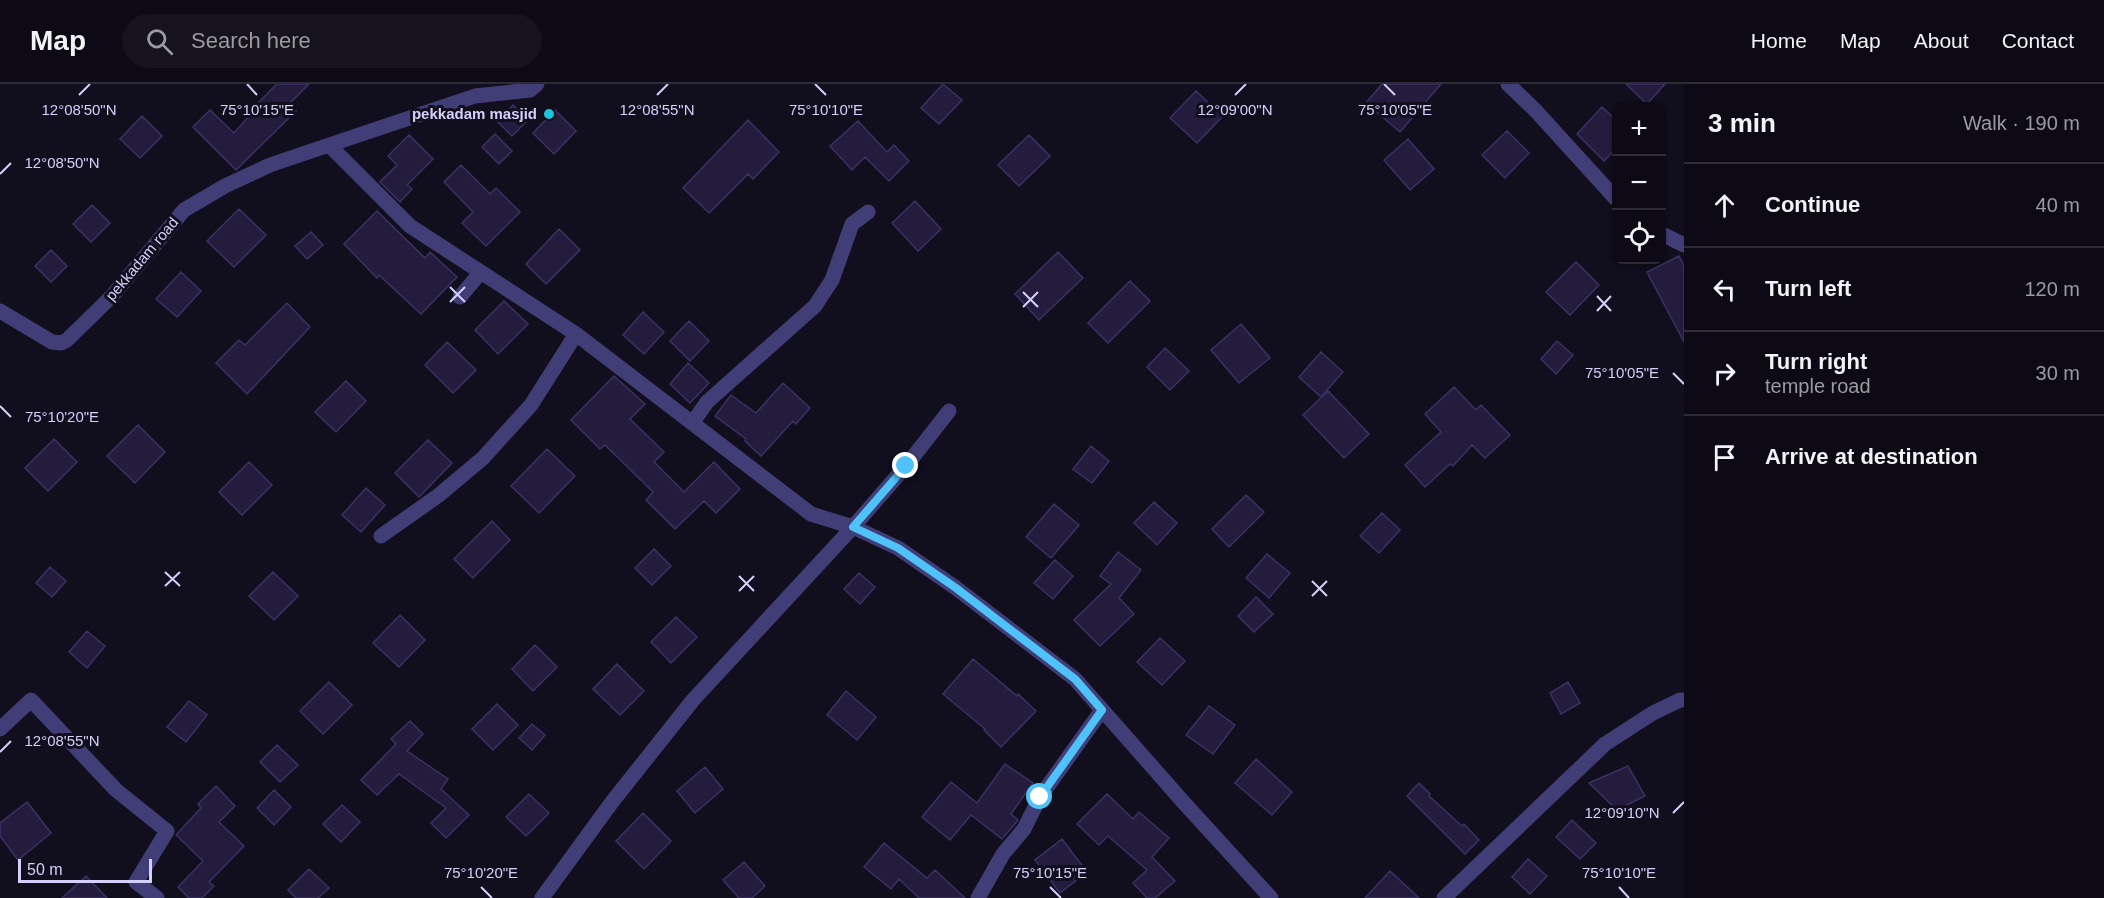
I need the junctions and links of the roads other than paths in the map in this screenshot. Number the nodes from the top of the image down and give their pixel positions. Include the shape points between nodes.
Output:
1 (537, 84) edge
2 (1508, 84) edge
3 (329, 146) junction
4 (1612, 194) edge
5 (868, 212) dead end
6 (1666, 236) edge
7 (1684, 245) edge
8 (480, 273) junction
9 (460, 297) dead end
10 (0, 311) edge
11 (576, 334) junction
12 (949, 411) dead end
13 (693, 422) junction
14 (853, 527) junction
15 (381, 536) dead end
16 (1684, 700) edge
17 (1102, 710) junction
18 (0, 729) edge
19 (1262, 895) edge
20 (157, 898) edge
21 (542, 898) edge
22 (978, 898) edge
23 (1444, 898) edge

1 - 3 street, pekkadam road via 530,90 475,96
2 - 4 street
3 - 8 street via 410,226
3 - 10 street, pekkadam road via 270,165 184,210 112,296 67,340 52,342
5 - 13 street via 852,224 832,280 815,306 707,402
6 - 7 street
8 - 9 street
8 - 11 street
11 - 13 street
11 - 15 street via 531,405 483,458
12 - 14 street
13 - 14 street via 811,514
14 - 17 street via 898,548 956,588 1075,679
14 - 21 street via 693,699
16 - 23 street via 1605,744
17 - 19 street
17 - 22 street via 1040,797 1024,829 1003,854
18 - 20 street via 31,700 116,790 167,831 136,882

